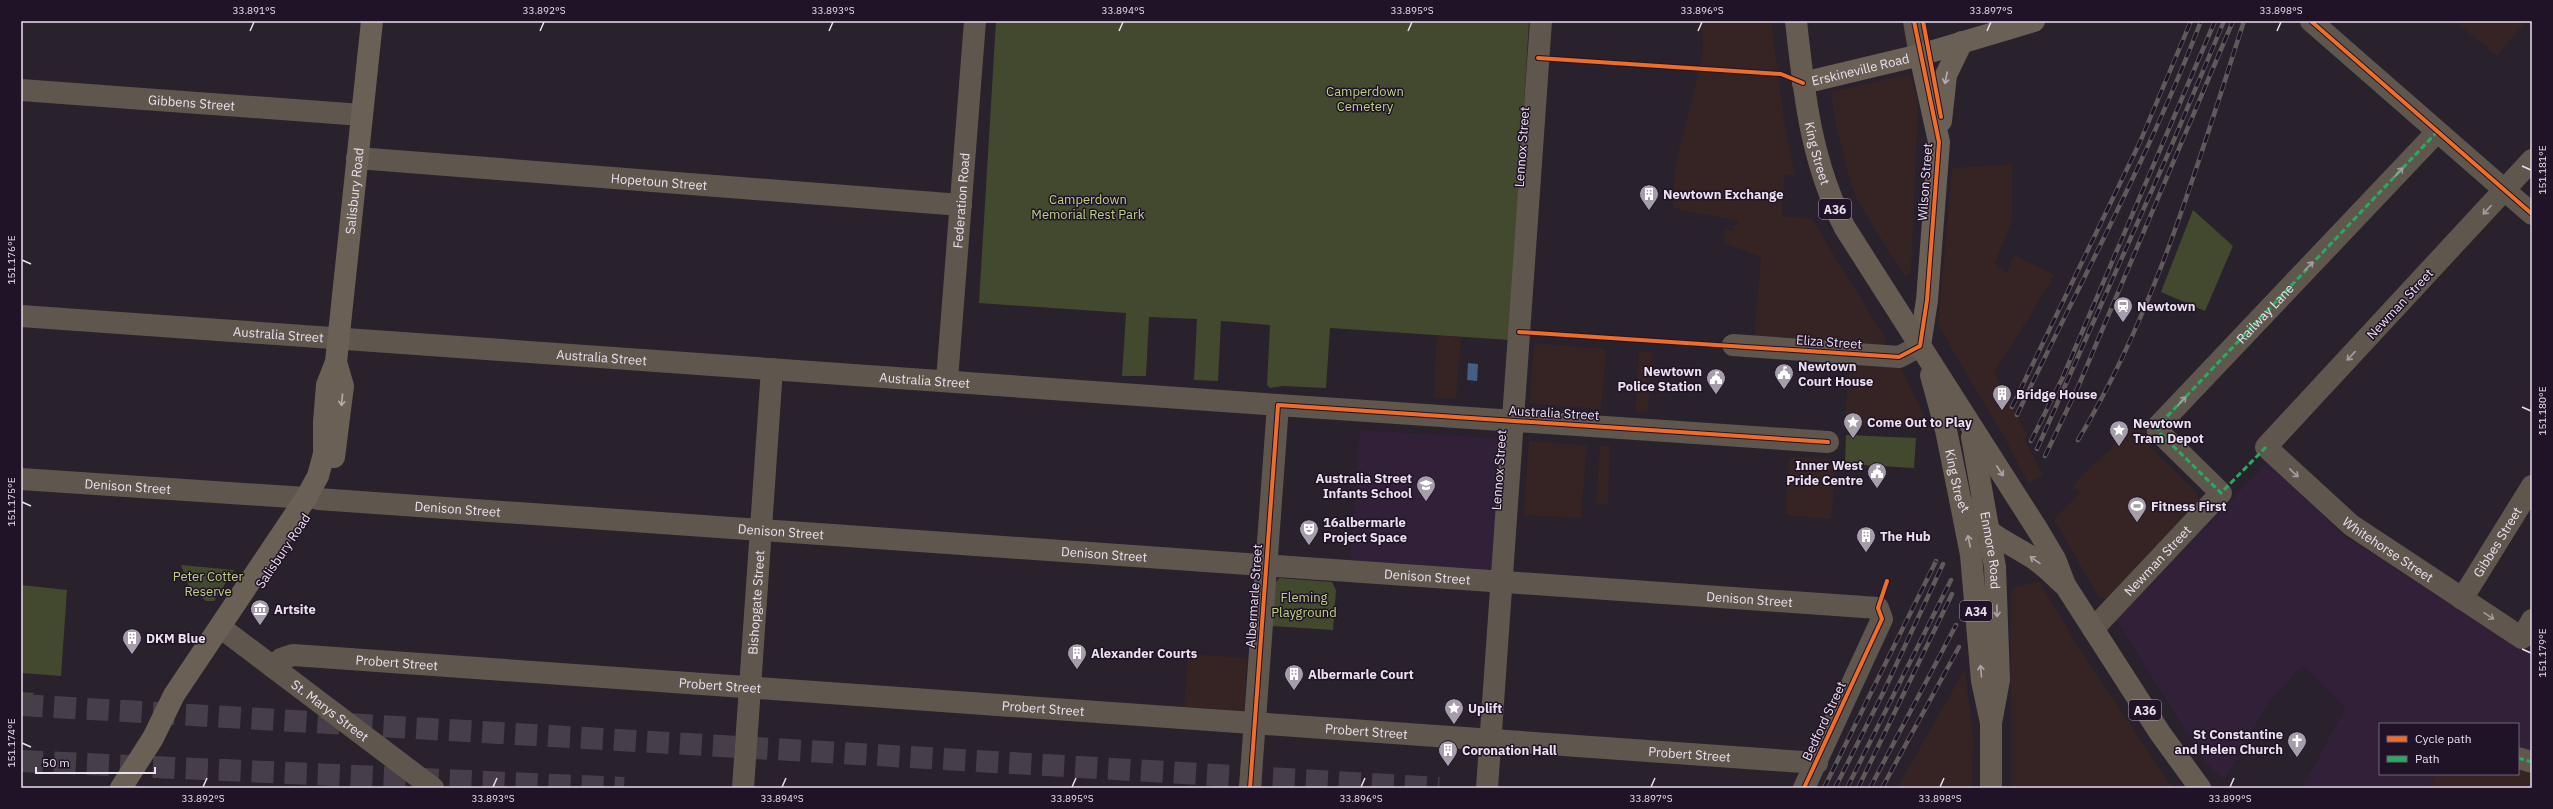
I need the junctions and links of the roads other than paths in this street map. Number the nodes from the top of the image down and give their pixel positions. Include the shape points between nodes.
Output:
1 (372, 21) edge
2 (975, 21) edge
3 (1541, 21) edge
4 (1796, 21) edge
5 (1914, 21) edge
6 (2034, 21) edge
7 (2311, 21) edge
8 (1962, 42) junction
9 (1920, 55) junction
10 (1803, 83) junction
11 (21, 90) edge
12 (362, 115) junction
13 (2436, 133) junction
14 (1939, 142) junction
15 (358, 158) junction
16 (2532, 160) edge
17 (2505, 192) junction
18 (961, 205) junction
19 (2532, 214) edge
20 (21, 316) edge
21 (338, 338) junction
22 (1733, 345) dead end
23 (1922, 350) junction
24 (772, 369) junction
25 (947, 380) junction
26 (1278, 405) junction
27 (1513, 421) junction
28 (1971, 426) junction
29 (1828, 442) dead end
30 (2266, 447) joint
31 (21, 479) edge
32 (2532, 486) edge
33 (2221, 493) joint
34 (312, 499) junction
35 (1960, 499) junction
36 (761, 530) junction
37 (1990, 531) junction
38 (1266, 567) junction
39 (1502, 581) junction
40 (2065, 585) junction
41 (2462, 599) junction
42 (1882, 619) joint
43 (2093, 629) junction
44 (2527, 629) edge
45 (228, 633) junction
46 (272, 667) junction
47 (750, 687) junction
48 (1255, 723) junction
49 (1991, 723) junction
50 (152, 738) junction
51 (1490, 740) junction
52 (2519, 758) edge
53 (2532, 762) edge
54 (1817, 763) junction
55 (410, 781) edge
56 (121, 788) edge
57 (433, 788) edge
58 (743, 788) edge
59 (1250, 788) edge
60 (1487, 788) edge
61 (1804, 788) edge
62 (1991, 788) edge
63 (2200, 788) edge

1 - 12 main road, Salisbury Road
2 - 18 street, Federation Road
3 - 27 street, Lennox Street
4 - 10 highway, King Street / A36
5 - 9 street, Wilson Street
6 - 8 main road, Erskineville Road
7 - 13 street
8 - 9 main road, Erskineville Road
8 -> 14 main road via 1946,75
9 - 10 main road, Erskineville Road
9 - 14 main road, Wilson Street
10 - 23 highway, King Street / A36 via 1819,164 1829,196 1845,228
11 - 12 street, Gibbens Street
12 - 15 main road, Salisbury Road
13 - 17 street
33 -> 13 street, Railway Lane via 2158,431 2158,426
14 - 23 main road, Wilson Street
15 - 18 street, Hopetoun Street
15 - 21 main road, Salisbury Road
16 - 17 street, Newman Street
17 - 19 street
17 -> 30 street, Newman Street
18 - 25 street, Federation Road
20 - 21 street, Australia Street
21 - 24 street, Australia Street
21 - 34 main road, Salisbury Road via 336,362 327,385 324,454
22 - 23 street, Eliza Street via 1899,358
23 - 28 highway, King Street / A36
23 - 35 highway, King Street / A36 via 1946,430
24 - 25 street, Australia Street
24 - 36 street, Bishopgate Street
25 - 26 street, Australia Street
26 - 27 street, Australia Street via 1355,408
26 - 38 street, Albermarle Street
27 - 29 street, Australia Street
27 - 39 street, Lennox Street
28 - 37 highway, Enmore Road / A34
28 -> 40 highway, King Street / A36 via 2055,559
30 -> 41 street, Whitehorse Street via 2351,525
31 - 34 street, Denison Street
32 - 41 street, Gibbes Street
33 - 43 street, Newman Street
34 - 36 street, Denison Street
34 - 45 main road, Salisbury Road
34 - 50 main road, Salisbury Road via 174,695
35 - 37 highway, King Street / A36 via 1964,509 1974,520
49 -> 35 highway, Enmore Road / A34 via 1982,681 1971,555
36 - 38 street, Denison Street
36 - 47 street, Bishopgate Street
40 -> 37 highway, King Street / A36 via 2038,561
37 -> 49 highway, Enmore Road / A34 via 1995,567 1999,680
38 - 39 street, Denison Street
38 - 48 street, Albermarle Street
39 - 42 street, Denison Street via 1865,606 1878,608
39 - 51 street, Lennox Street
40 - 43 highway, King Street / A36
41 -> 44 street, Whitehorse Street
42 - 54 street, Bedford Street
43 - 63 highway, King Street / A36 via 2185,770
45 - 46 street, St. Marys Street
45 - 50 main road, Salisbury Road via 173,717
46 - 47 street, Probert Street via 281,659 293,655
46 - 55 street, St. Marys Street
47 - 48 street, Probert Street
47 - 58 street, Bishopgate Street
48 - 51 street, Probert Street
48 - 59 street, Albermarle Street
49 - 62 highway, Enmore Road / A34
50 - 56 main road, Salisbury Road
51 - 54 street, Probert Street
51 - 60 street, Lennox Street
52 - 53 street
54 - 61 street, Bedford Street
55 - 57 street, St. Marys Street

